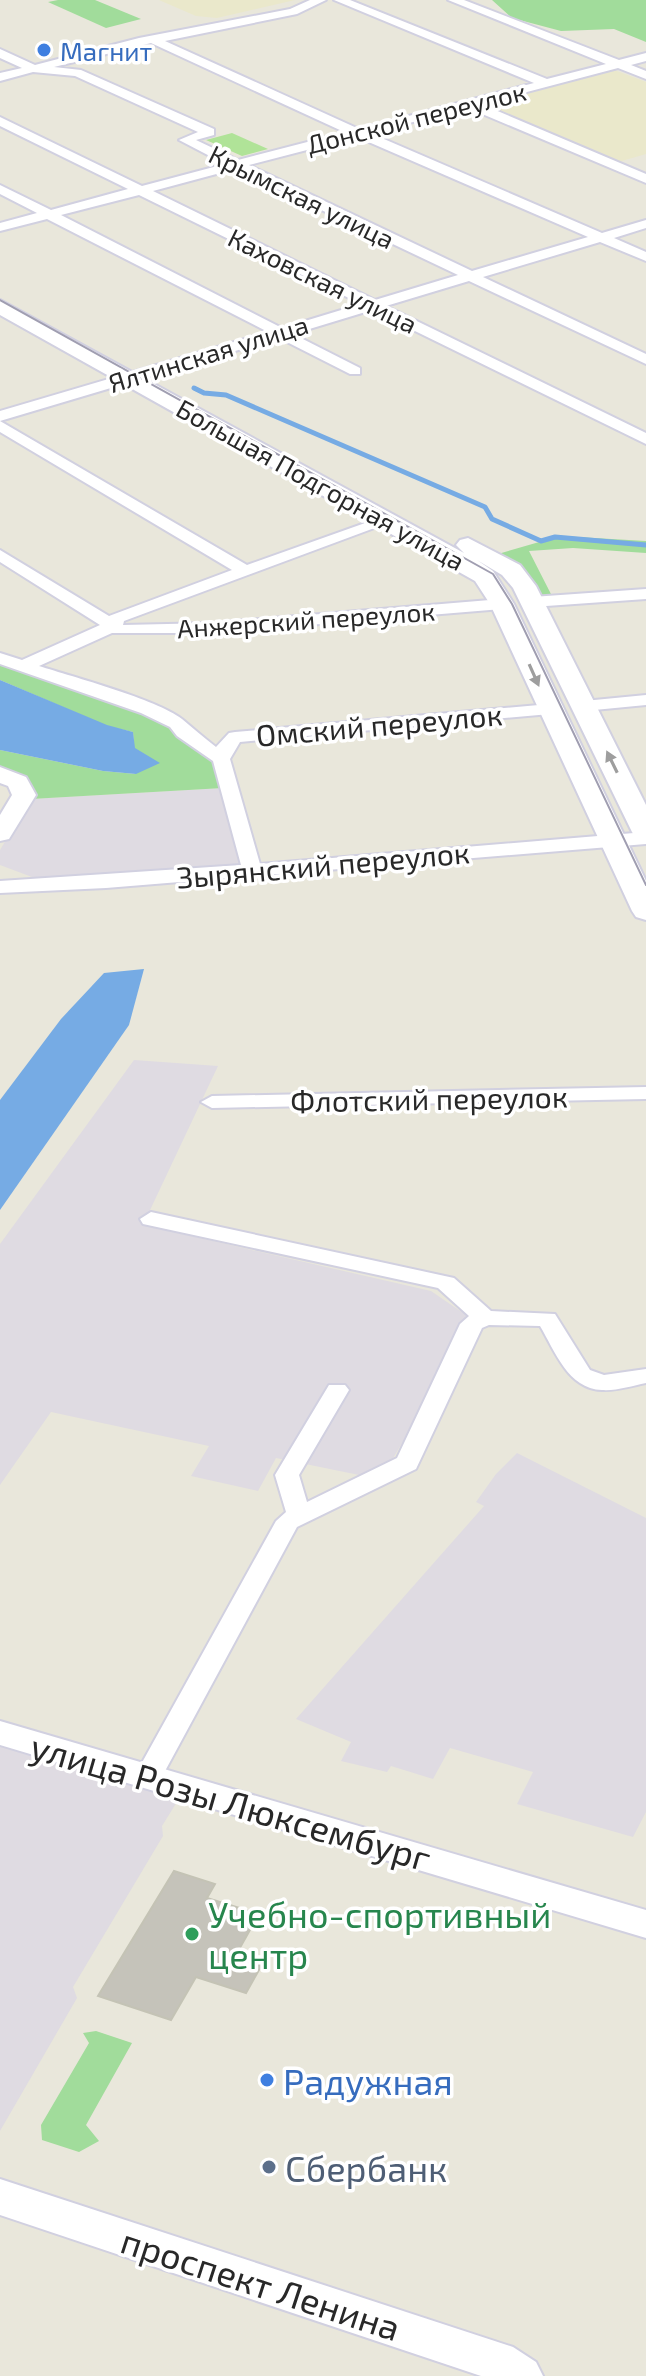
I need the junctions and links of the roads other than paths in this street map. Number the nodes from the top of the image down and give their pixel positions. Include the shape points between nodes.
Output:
1 (320, 0) edge
2 (340, 0) edge
3 (454, 0) edge
4 (154, 40) junction
5 (0, 53) edge
6 (646, 57) edge
7 (619, 65) junction
8 (34, 69) junction
9 (646, 75) edge
10 (0, 77) edge
11 (548, 84) junction
12 (468, 103) junction
13 (0, 121) edge
14 (355, 131) junction
15 (236, 163) junction
16 (646, 179) edge
17 (0, 189) edge
18 (136, 190) junction
19 (49, 214) junction
20 (646, 224) edge
21 (0, 227) edge
22 (601, 237) junction
23 (646, 257) edge
24 (471, 277) junction
25 (0, 289) edge
26 (374, 304) junction
27 (0, 306) edge
28 (281, 332) junction
29 (646, 360) edge
30 (151, 370) junction
31 (355, 371) dead end
32 (127, 377) junction
33 (0, 416) edge
34 (0, 426) edge
35 (643, 436) edge
36 (388, 520) junction
37 (0, 555) edge
38 (243, 570) junction
39 (646, 594) edge
40 (532, 602) junction
41 (502, 604) junction
42 (111, 624) junction
43 (0, 658) edge
44 (25, 665) junction
45 (646, 700) edge
46 (584, 706) junction
47 (550, 709) junction
48 (176, 723) junction
49 (235, 737) junction
50 (221, 759) junction
51 (0, 774) edge
52 (646, 832) edge
53 (0, 834) edge
54 (646, 838) edge
55 (612, 841) junction
56 (252, 869) junction
57 (0, 887) edge
58 (646, 911) edge
59 (646, 1093) edge
60 (212, 1102) dead end
61 (151, 1219) dead end
62 (485, 1318) junction
63 (646, 1376) edge
64 (337, 1390) dead end
65 (299, 1515) junction
66 (0, 1733) edge
67 (148, 1777) junction
68 (646, 1924) edge
69 (0, 2197) edge
70 (519, 2376) edge

1 - 4 street via 293,12
2 - 11 street
3 - 7 street
4 - 8 street
4 - 14 street
5 - 8 street, Крымская улица
6 - 7 street, Донской переулок
7 - 9 street
7 - 11 street, Донской переулок
8 - 10 street
8 - 15 street, Крымская улица via 77,73 209,132 185,140
11 - 12 street, Донской переулок
12 - 14 street, Донской переулок
12 - 16 street
13 - 18 street, Каховская улица
14 - 15 street, Донской переулок
14 - 22 street
15 - 18 street, Донской переулок
15 - 24 street, Крымская улица
17 - 19 street
18 - 19 street, Донской переулок
18 - 26 street, Каховская улица
19 - 21 street, Донской переулок
19 - 28 street
20 - 22 street, Ялтинская улица
22 - 23 street
22 - 24 street, Ялтинская улица
24 - 26 street, Ялтинская улица
24 - 29 street, Крымская улица
25 - 30 main road, Большая Подгорная улица
26 - 28 street, Ялтинская улица
26 - 35 street, Каховская улица
27 - 32 main road, Большая Подгорная улица
28 - 30 street, Ялтинская улица
28 - 31 street
30 - 32 street, Ялтинская улица
30 - 40 main road, Большая Подгорная улица via 488,555 511,570
32 - 33 street, Ялтинская улица
32 - 36 main road, Большая Подгорная улица
34 - 38 street
36 - 38 street
36 - 41 main road, Большая Подгорная улица via 484,576
37 - 42 street
38 - 42 street
39 - 40 street
40 - 46 main road, Большая Подгорная улица
41 - 42 street, Анжерский переулок via 212,628 119,630
41 -> 47 main road, Большая Подгорная улица
42 - 44 street via 102,633
43 - 44 street
44 - 48 street
45 - 46 street
52 -> 46 main road, Большая Подгорная улица
47 - 49 street, Омский переулок
47 - 55 main road, Большая Подгорная улица
48 - 49 street
48 - 50 street
49 - 50 street, Омский переулок
50 - 56 street
51 - 53 street via 18,782 24,795
54 - 55 street, Зырянский переулок
55 - 56 street, Зырянский переулок
55 - 58 main road, Большая Подгорная улица
56 - 57 street, Зырянский переулок
59 - 60 street, Флотский переулок
61 - 62 street via 446,1283
62 - 63 street via 547,1319 581,1375 602,1383
62 - 65 street via 472,1324 407,1463
64 - 65 street via 287,1475
65 - 67 street via 288,1521
66 - 67 street, улица Розы Люксембург
67 - 68 street, улица Розы Люксембург
69 - 70 main road, проспект Ленина via 496,2361

